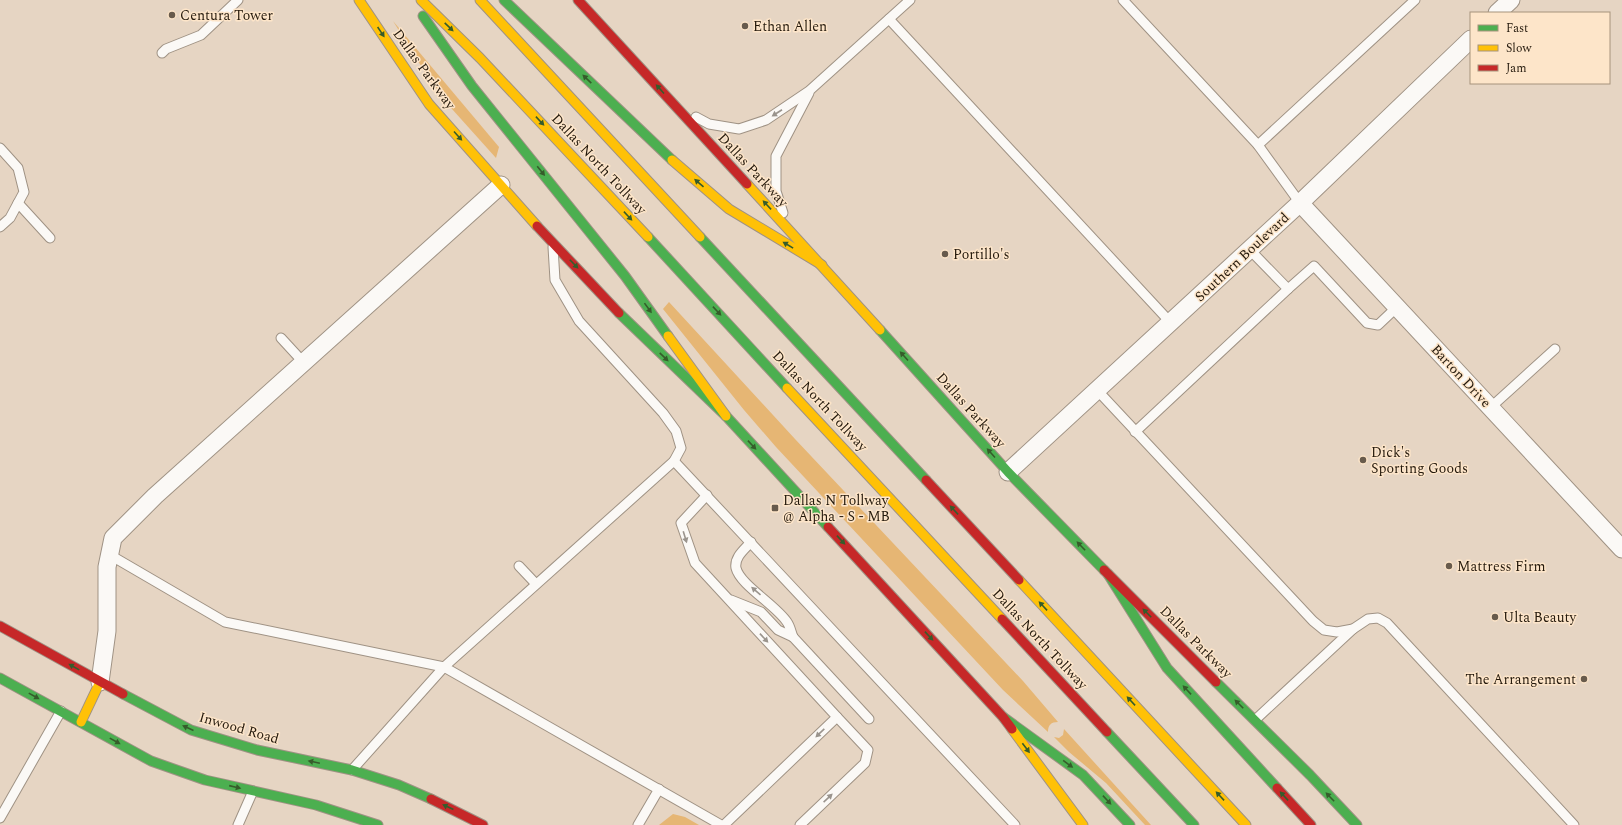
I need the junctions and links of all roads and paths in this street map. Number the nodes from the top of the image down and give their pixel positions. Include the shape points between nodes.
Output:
1 (238, 0) edge
2 (359, 0) edge
3 (412, 0) edge
4 (421, 0) edge
5 (480, 0) edge
6 (504, 0) edge
7 (578, 0) edge
8 (910, 0) edge
9 (1123, 0) edge
10 (1415, 0) edge
11 (1511, 0) edge
12 (1498, 12) edge
13 (889, 19) junction
14 (1470, 39) edge
15 (162, 53) dead end
16 (809, 91) junction
17 (672, 103) junction
18 (1258, 145) junction
19 (0, 148) edge
20 (501, 185) junction
21 (18, 203) junction
22 (1300, 203) junction
23 (0, 228) edge
24 (787, 228) junction
25 (50, 238) dead end
26 (553, 242) junction
27 (1250, 250) junction
28 (822, 265) junction
29 (1288, 289) junction
30 (1397, 307) junction
31 (1171, 323) junction
32 (281, 338) dead end
33 (1555, 349) dead end
34 (304, 363) junction
35 (1097, 390) junction
36 (1490, 408) junction
37 (726, 416) junction
38 (1135, 432) junction
39 (674, 460) junction
40 (1008, 472) junction
41 (707, 495) junction
42 (751, 542) junction
43 (1622, 549) edge
44 (110, 555) junction
45 (519, 566) dead end
46 (1108, 574) junction
47 (536, 584) junction
48 (728, 599) junction
49 (0, 626) edge
50 (1353, 629) junction
51 (793, 637) junction
52 (444, 667) junction
53 (0, 678) edge
54 (100, 682) junction
55 (61, 711) junction
56 (837, 717) junction
57 (1003, 717) junction
58 (869, 719) dead end
59 (1255, 720) junction
60 (81, 722) junction
61 (352, 770) junction
62 (659, 789) junction
63 (253, 791) junction
64 (0, 818) edge
65 (238, 825) edge
66 (378, 825) edge
67 (483, 825) edge
68 (638, 825) edge
69 (722, 825) edge
70 (800, 825) edge
71 (1015, 825) edge
72 (1083, 825) edge
73 (1130, 825) edge
74 (1194, 825) edge
75 (1246, 825) edge
76 (1311, 825) edge
77 (1357, 825) edge
78 (1574, 825) edge

1 - 15 lane via 201,35
2 -> 20 main road, Dallas Parkway via 429,104
3 -> 37 main road via 472,86 625,276
4 -> 74 main road, Dallas North Tollway via 529,110
75 -> 5 main road, Dallas North Tollway
28 -> 6 main road via 729,209 662,150
17 -> 7 main road, Dallas Parkway
8 - 13 lane
9 - 18 lane
10 - 18 lane
11 - 12 street
13 - 16 lane
13 - 31 lane
14 - 22 street, Southern Boulevard
16 -> 17 lane via 766,120 740,129 709,124
16 - 24 lane via 776,156 776,191
24 -> 17 main road, Dallas Parkway
18 - 22 lane
19 - 21 lane via 18,168 24,192
20 - 26 main road, Dallas Parkway
20 - 34 street
21 - 23 lane via 10,218
21 - 25 lane
22 - 27 street, Southern Boulevard
22 - 30 street, Barton Drive
24 - 28 main road, Dallas Parkway
26 -> 37 main road, Dallas Parkway via 632,326
26 - 39 lane via 555,280 579,321 663,413 676,431 681,448
27 - 29 lane
27 - 31 street, Southern Boulevard
40 -> 28 main road, Dallas Parkway
29 - 30 lane via 1314,266 1367,323 1378,325
29 - 38 lane
30 - 36 street, Barton Drive
31 - 35 street, Southern Boulevard
32 - 34 lane
33 - 36 lane
34 - 44 street via 155,496 113,538
35 - 38 lane
35 - 40 street, Southern Boulevard
36 - 43 street, Barton Drive
37 -> 57 main road, Dallas Parkway
38 - 50 lane via 1313,621 1324,630 1338,632
39 - 41 lane
39 - 47 lane
46 -> 40 main road, Dallas Parkway
41 - 42 lane
41 -> 48 lane via 681,523 695,562
51 -> 42 lane via 787,622 741,578 735,567 739,555
42 - 71 lane
44 - 52 lane via 225,622
44 - 54 street via 107,567 107,631
45 - 47 lane
59 -> 46 main road, Dallas Parkway
76 -> 46 main road via 1167,668
47 - 52 lane
48 - 51 lane via 761,612 778,630
48 -> 56 lane
54 -> 49 main road, Inwood Road
50 - 59 lane
50 - 78 lane via 1368,619 1378,618 1387,623
51 - 58 lane
52 - 61 lane
52 - 62 lane
53 -> 55 main road
54 - 60 main road
61 -> 54 main road, Inwood Road via 257,750 191,730
55 - 60 main road
55 - 64 lane
56 -> 69 lane
70 -> 56 lane via 865,763 868,750
57 -> 72 main road, Dallas Parkway
57 -> 73 main road via 1083,775
77 -> 59 main road, Dallas Parkway
60 -> 63 main road via 151,762 205,780
67 -> 61 main road, Inwood Road via 399,785
62 - 68 lane
62 - 69 lane
63 - 65 lane
63 - 66 main road via 316,805

